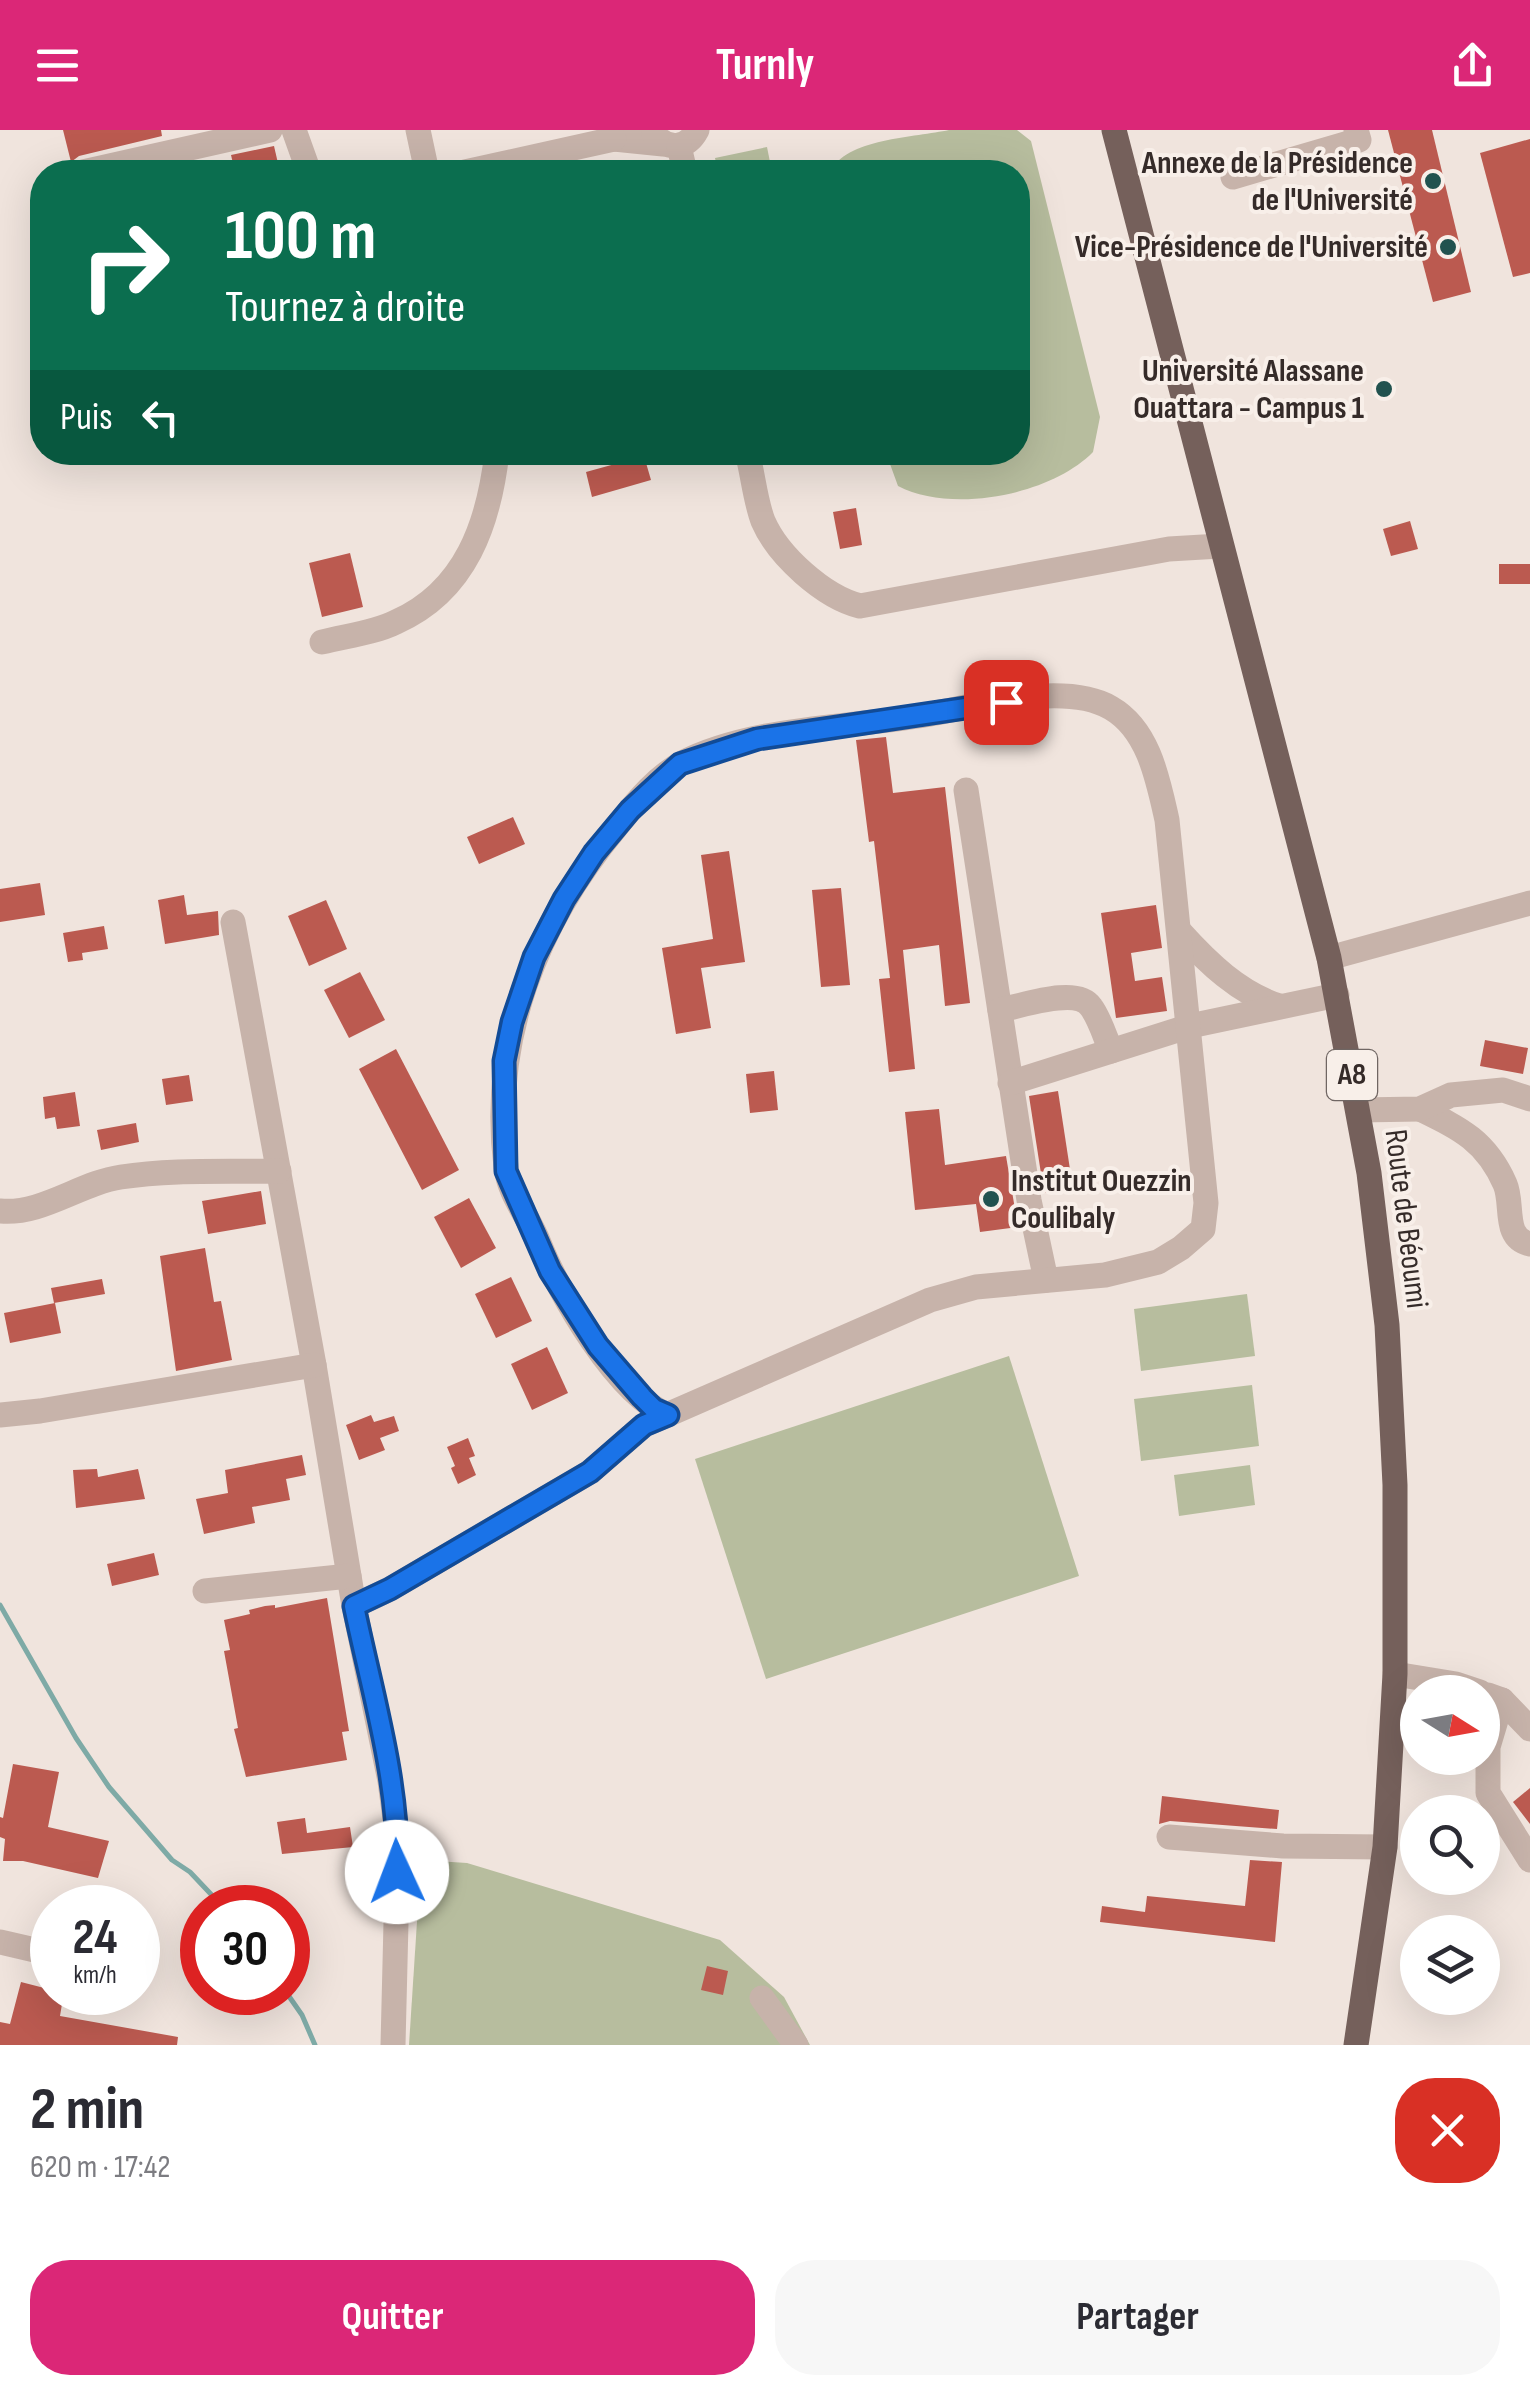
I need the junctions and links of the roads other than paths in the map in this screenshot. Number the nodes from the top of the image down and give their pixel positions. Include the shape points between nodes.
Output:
1 (270, 130) edge
2 (294, 130) edge
3 (418, 130) edge
4 (1114, 130) edge
5 (1356, 130) edge
6 (621, 134) edge
7 (673, 138) edge
8 (136, 160) edge
9 (305, 160) edge
10 (424, 160) edge
11 (514, 160) edge
12 (1233, 177) dead end
13 (496, 465) edge
14 (750, 465) edge
15 (1220, 546) junction
16 (322, 642) dead end
17 (966, 790) dead end
18 (1530, 903) edge
19 (233, 922) dead end
20 (1180, 932) junction
21 (1329, 958) junction
22 (1337, 995) junction
23 (1279, 1006) junction
24 (1000, 1010) junction
25 (1190, 1026) junction
26 (1111, 1052) junction
27 (1010, 1083) junction
28 (1530, 1099) edge
29 (1420, 1109) junction
30 (1359, 1110) junction
31 (278, 1171) junction
32 (0, 1211) edge
33 (1530, 1244) edge
34 (1046, 1280) junction
35 (314, 1365) junction
36 (0, 1414) edge
37 (668, 1415) junction
38 (349, 1576) junction
39 (205, 1591) dead end
40 (354, 1606) junction
41 (1395, 1674) junction
42 (1401, 1675) edge
43 (1500, 1705) edge
44 (1530, 1729) edge
45 (1488, 1775) edge
46 (1169, 1837) dead end
47 (1385, 1847) junction
48 (1530, 1860) edge
49 (0, 1942) edge
50 (30, 1949) edge
51 (762, 1998) dead end
52 (393, 2045) edge
53 (796, 2045) edge
54 (1356, 2045) edge

1 - 8 street
2 - 9 street
3 - 10 street
4 - 15 main road, Route de Béoumi / A8
5 - 12 street via 1359,140
6 - 7 street
6 - 11 street
13 - 16 street via 475,546 456,577 396,623
14 - 15 street via 764,523 794,564 820,589 860,606 1169,548
15 - 21 main road, Route de Béoumi / A8
17 - 24 street
18 - 21 street
19 - 31 street
20 - 23 street via 1243,989
20 - 25 street
20 - 37 street via 1158,775 1124,717 1100,702 1044,696 820,727 710,753 659,781 594,853 534,957 504,1061 503,1121 506,1171 550,1271 620,1376
21 - 22 main road, Route de Béoumi / A8
22 - 23 street
22 - 30 main road, Route de Béoumi / A8
23 - 25 street
24 - 26 street via 1081,997
24 - 27 street
25 - 26 street
25 - 34 street via 1206,1203 1202,1230 1158,1262
26 - 27 street
27 - 34 street
28 - 29 street via 1502,1090 1451,1094
29 - 30 street
29 - 33 street via 1464,1130 1492,1157 1508,1190 1514,1233
30 - 41 main road, Route de Béoumi / A8 via 1387,1325 1396,1485
31 - 32 street via 116,1177 32,1208
31 - 35 street
34 - 37 street via 930,1300
35 - 36 street
35 - 38 street
37 - 40 street via 644,1425 590,1472
38 - 39 street
38 - 40 street
40 - 52 street via 398,1842
41 - 42 street
41 - 47 main road, Route de Béoumi / A8
43 - 44 street
45 - 48 street via 1488,1793
46 - 47 street
47 - 54 main road, Route de Béoumi / A8
49 - 50 street
51 - 53 street

